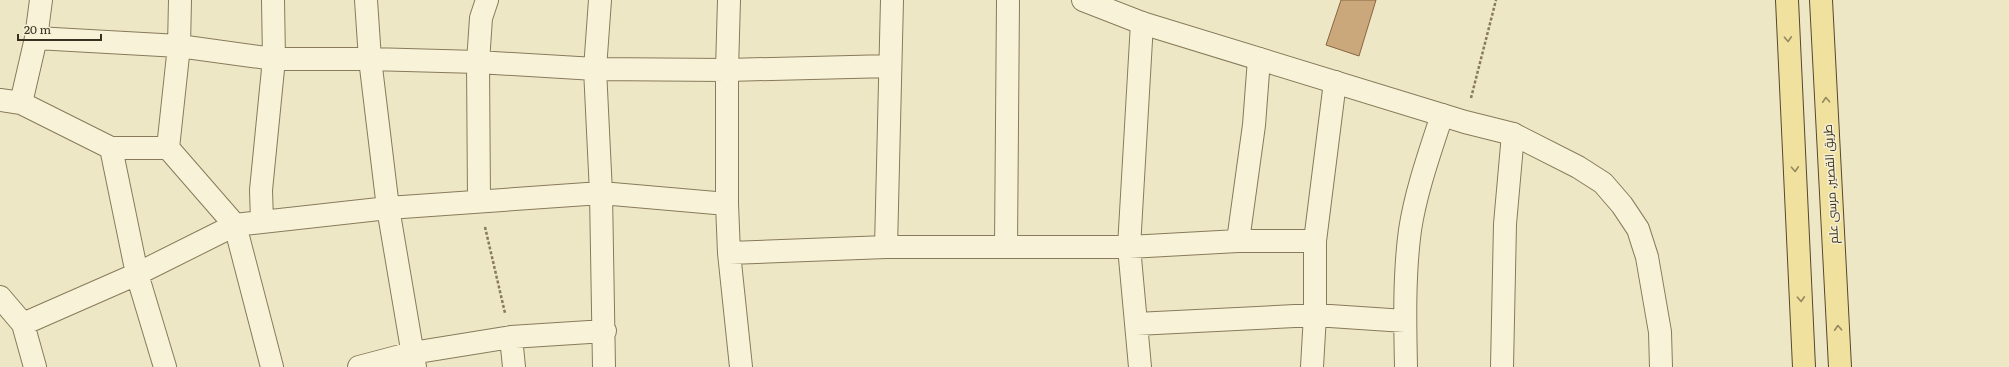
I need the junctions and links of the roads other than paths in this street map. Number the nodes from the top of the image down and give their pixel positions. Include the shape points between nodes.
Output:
1 (42, 0) edge
2 (180, 0) edge
3 (273, 0) edge
4 (366, 0) edge
5 (487, 0) edge
6 (600, 0) edge
7 (729, 0) edge
8 (892, 0) edge
9 (1008, 0) edge
10 (1083, 0) edge
11 (1786, 0) edge
12 (1821, 0) edge
13 (1142, 23) junction
14 (36, 38) junction
15 (179, 46) junction
16 (274, 59) junction
17 (370, 59) junction
18 (1259, 59) junction
19 (478, 62) junction
20 (890, 66) junction
21 (595, 69) junction
22 (727, 70) junction
23 (1335, 82) junction
24 (0, 100) edge
25 (21, 103) junction
26 (1442, 115) junction
27 (1513, 134) junction
28 (111, 148) junction
29 (168, 148) junction
30 (601, 193) junction
31 (479, 201) junction
32 (727, 204) junction
33 (388, 208) junction
34 (262, 222) junction
35 (235, 226) junction
36 (1238, 241) junction
37 (1315, 241) junction
38 (1006, 246) junction
39 (886, 247) junction
40 (1130, 247) junction
41 (728, 253) junction
42 (137, 274) junction
43 (0, 297) edge
44 (1315, 315) junction
45 (1405, 321) junction
46 (23, 324) junction
47 (1136, 324) junction
48 (605, 331) junction
49 (511, 337) junction
50 (414, 360) edge
51 (35, 367) edge
52 (165, 367) edge
53 (272, 367) edge
54 (359, 367) edge
55 (514, 367) edge
56 (604, 367) edge
57 (741, 367) edge
58 (1140, 367) edge
59 (1312, 367) edge
60 (1406, 367) edge
61 (1502, 367) edge
62 (1661, 367) edge
63 (1804, 367) edge
64 (1840, 367) edge

1 - 14 street
2 - 15 street
3 - 16 street
4 - 17 street
5 - 19 street via 481,18
6 - 21 street
7 - 22 street
8 - 20 street
9 - 38 street
10 - 13 street
11 -> 63 main road
64 -> 12 main road, طريق القصير, مرسى علم
13 - 18 street
13 - 40 street
14 - 15 street
14 - 25 street
15 - 16 street
15 - 29 street
16 - 17 street
16 - 34 street via 261,190
17 - 19 street
17 - 33 street
18 - 23 street
18 - 36 street via 1254,125
19 - 21 street
19 - 31 street
20 - 22 street
20 - 39 street
21 - 22 street
21 - 30 street
22 - 32 street
23 - 26 street
23 - 37 street
24 - 25 street
25 - 28 street
26 - 27 street
26 - 45 street via 1422,178 1410,229
27 - 61 street via 1505,224
27 - 62 street via 1578,167 1603,183 1638,229 1647,257 1660,332
28 - 29 street
28 - 42 street
29 - 35 street
30 - 31 street
30 - 32 street
30 - 48 street
31 - 33 street
32 - 41 street
33 - 34 street
33 - 50 street
34 - 35 street
35 - 42 street
35 - 53 street
36 - 37 street
36 - 40 street
37 - 44 street
38 - 39 street
38 - 40 street
39 - 41 street
40 - 47 street
41 - 57 street
42 - 46 street
42 - 52 street
43 - 46 street
44 - 45 street
44 - 47 street
44 - 59 street
45 - 60 street
46 - 51 street
47 - 58 street
48 - 49 street
48 - 56 street
49 - 50 street
49 - 55 street
50 - 54 street

